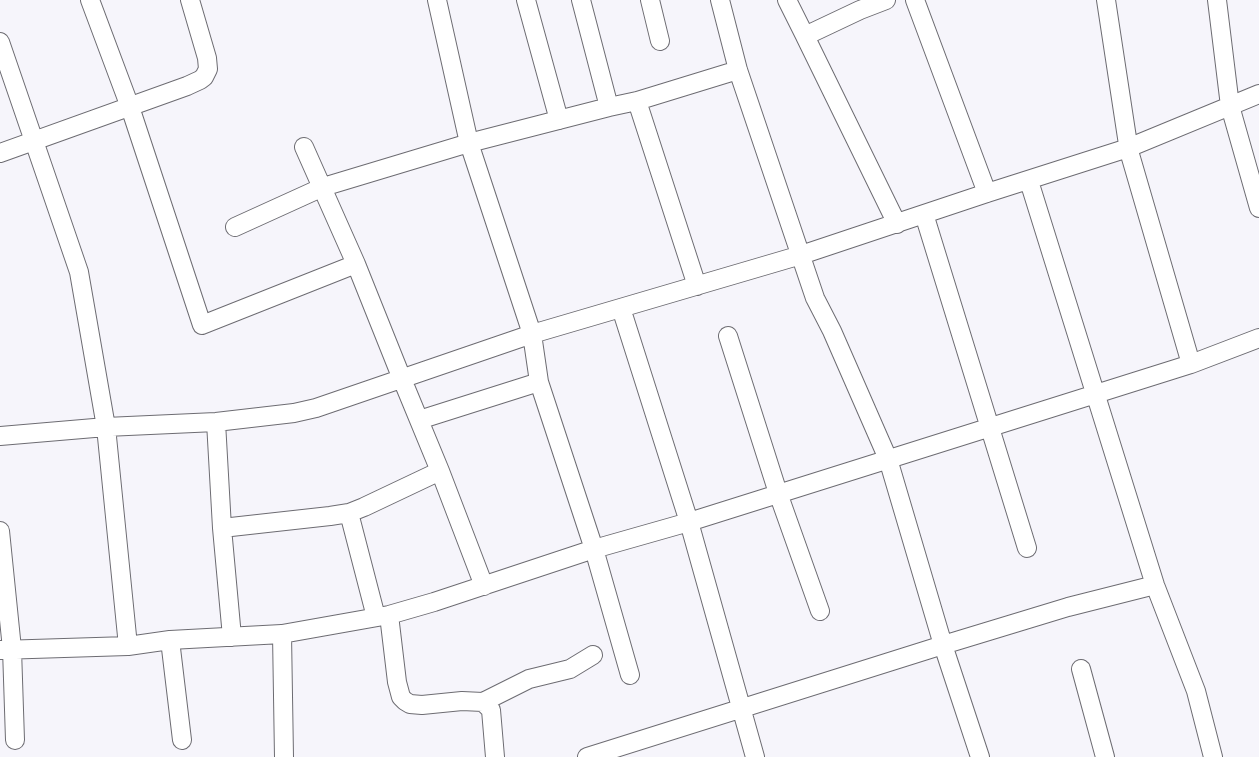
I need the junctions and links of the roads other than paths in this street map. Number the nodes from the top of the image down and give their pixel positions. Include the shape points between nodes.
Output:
1 (90, 0) edge
2 (437, 0) edge
3 (526, 0) edge
4 (581, 0) edge
5 (650, 0) edge
6 (720, 0) edge
7 (787, 0) edge
8 (886, 0) edge
9 (915, 0) edge
10 (1106, 0) edge
11 (1217, 0) edge
12 (195, 1) edge
13 (859, 5) edge
14 (805, 36) junction
15 (660, 41) dead end
16 (0, 42) edge
17 (738, 70) junction
18 (1259, 94) edge
19 (637, 102) junction
20 (1230, 106) junction
21 (130, 107) junction
22 (609, 107) junction
23 (559, 120) junction
24 (34, 141) junction
25 (469, 143) junction
26 (304, 147) dead end
27 (1128, 148) junction
28 (0, 153) edge
29 (1029, 181) junction
30 (323, 187) junction
31 (987, 193) junction
32 (1259, 208) edge
33 (924, 214) junction
34 (896, 224) junction
35 (235, 227) dead end
36 (801, 255) junction
37 (356, 264) junction
38 (697, 286) junction
39 (621, 308) junction
40 (532, 334) junction
41 (728, 336) dead end
42 (1259, 338) edge
43 (1191, 364) junction
44 (402, 379) junction
45 (539, 382) junction
46 (1095, 394) junction
47 (419, 420) junction
48 (216, 422) junction
49 (106, 427) junction
50 (990, 427) junction
51 (0, 436) edge
52 (888, 459) junction
53 (440, 471) junction
54 (778, 493) junction
55 (348, 513) junction
56 (689, 522) junction
57 (222, 528) junction
58 (0, 531) edge
59 (1027, 548) dead end
60 (594, 549) junction
61 (1155, 585) junction
62 (484, 586) junction
63 (820, 611) dead end
64 (382, 616) junction
65 (282, 634) junction
66 (232, 637) junction
67 (170, 640) junction
68 (943, 645) junction
69 (128, 646) junction
70 (6, 650) edge
71 (593, 655) dead end
72 (1081, 669) dead end
73 (630, 676) dead end
74 (483, 702) junction
75 (742, 708) junction
76 (14, 740) dead end
77 (182, 740) dead end
78 (977, 756) edge
79 (284, 757) edge
80 (496, 757) edge
81 (587, 757) edge
82 (755, 757) edge
83 (1105, 757) edge
84 (1213, 757) edge

1 - 21 street
2 - 25 street
3 - 23 street
4 - 22 street
5 - 15 street
6 - 17 street
7 - 14 street
8 - 13 street
9 - 31 street
10 - 27 street
11 - 20 street
12 - 21 street via 207,58 206,73 200,80 187,86
13 - 14 street
14 - 34 street
16 - 24 street
17 - 19 street
17 - 36 street
18 - 20 street
19 - 22 street
19 - 38 street
20 - 27 street
20 - 32 street
21 - 24 street
21 - 37 street via 202,325
22 - 23 street
23 - 25 street
24 - 28 street
24 - 49 street via 79,272
25 - 30 street
25 - 40 street
26 - 30 street
27 - 29 street
27 - 43 street
29 - 31 street
29 - 46 street
30 - 35 street
30 - 37 street
31 - 33 street
33 - 34 street
33 - 50 street
34 - 36 street
36 - 38 street
36 - 52 street via 816,298
37 - 44 street
38 - 39 street
39 - 40 street
39 - 56 street
40 - 44 street
40 - 45 street
41 - 54 street
42 - 43 street
43 - 46 street
44 - 47 street
44 - 48 street via 316,408
45 - 47 street
45 - 60 street
46 - 50 street
46 - 61 street
47 - 53 street
48 - 49 street
48 - 57 street
49 - 51 street
49 - 69 street
50 - 52 street
50 - 59 street
52 - 54 street
52 - 68 street
53 - 55 street
53 - 62 street
54 - 56 street
54 - 63 street
55 - 57 street
55 - 64 street
56 - 60 street
56 - 75 street
57 - 66 street
58 - 70 street
60 - 62 street
60 - 73 street
61 - 68 street via 1068,607
61 - 84 street via 1196,691
62 - 64 street
64 - 65 street
64 - 74 street via 399,692 405,701 422,705 462,701
65 - 66 street
65 - 79 street
66 - 67 street
67 - 69 street
67 - 77 street
68 - 75 street
68 - 78 street
69 - 70 street
70 - 76 street
71 - 74 street via 570,669 529,679
72 - 83 street
74 - 80 street via 491,710
75 - 81 street
75 - 82 street

